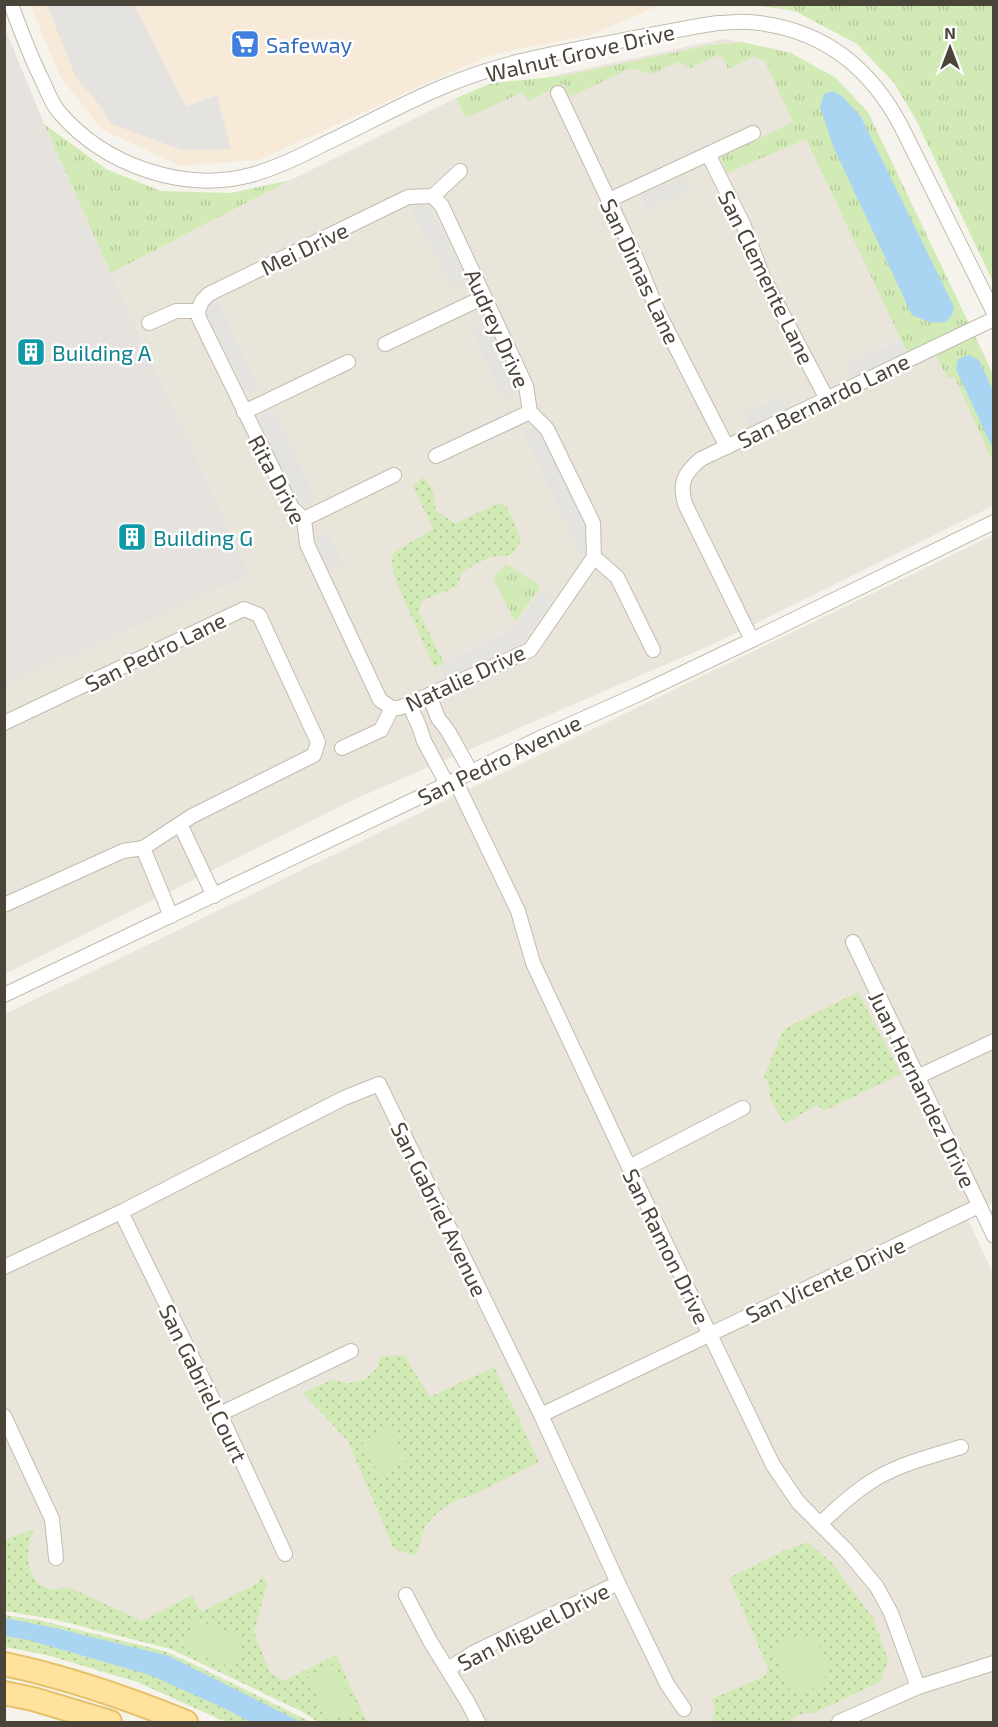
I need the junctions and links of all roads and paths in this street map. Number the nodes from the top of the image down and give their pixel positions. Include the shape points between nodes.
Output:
1 (11, 4) edge
2 (558, 93) dead end
3 (753, 133) dead end
4 (708, 154) junction
5 (460, 171) dead end
6 (433, 196) junction
7 (609, 200) junction
8 (484, 297) junction
9 (198, 311) junction
10 (993, 313) edge
11 (993, 319) edge
12 (149, 323) dead end
13 (385, 344) dead end
14 (348, 362) dead end
15 (827, 399) junction
16 (243, 412) junction
17 (530, 412) junction
18 (727, 447) junction
19 (436, 456) dead end
20 (394, 476) dead end
21 (304, 519) junction
22 (993, 522) edge
23 (594, 557) junction
24 (752, 640) junction
25 (653, 650) dead end
26 (429, 695) junction
27 (409, 704) junction
28 (392, 708) junction
29 (4, 723) edge
30 (448, 731) junction
31 (424, 741) junction
32 (342, 748) dead end
33 (471, 772) junction
34 (451, 782) junction
35 (180, 824) junction
36 (142, 848) junction
37 (214, 896) junction
38 (4, 905) edge
39 (171, 916) junction
40 (853, 942) dead end
41 (4, 995) edge
42 (993, 1041) edge
43 (917, 1077) junction
44 (743, 1108) dead end
45 (629, 1167) junction
46 (979, 1206) junction
47 (121, 1212) junction
48 (993, 1236) edge
49 (4, 1267) edge
50 (709, 1334) junction
51 (351, 1350) dead end
52 (220, 1414) junction
53 (541, 1415) junction
54 (4, 1416) edge
55 (961, 1447) dead end
56 (820, 1524) junction
57 (285, 1554) dead end
58 (56, 1557) dead end
59 (618, 1583) junction
60 (406, 1595) dead end
61 (993, 1662) edge
62 (4, 1664) edge
63 (448, 1669) junction
64 (918, 1687) junction
65 (4, 1693) edge
66 (684, 1709) dead end
67 (110, 1722) edge
68 (186, 1722) edge
69 (478, 1722) edge
70 (839, 1722) edge

1 - 10 street, Walnut Grove Drive via 30,57 57,110 71,124 118,159 145,170 195,180 250,175 287,162 444,86 516,61 718,23 778,26 834,48 856,65 890,105
2 - 7 street, San Dimas Lane
3 - 4 street
4 - 7 street
4 - 15 street, San Clemente Lane via 763,277
5 - 6 street
6 - 8 street, Audrey Drive via 442,206
6 - 9 street, Mei Drive via 408,197 209,294
7 - 18 street, San Dimas Lane via 658,312
8 - 13 street
8 - 17 street, Audrey Drive via 526,386
9 - 12 street via 176,311
9 - 16 street, Rita Drive
11 - 15 street, San Bernardo Lane
14 - 16 street
15 - 18 street, San Bernardo Lane
16 - 21 street, Rita Drive via 292,508
17 - 19 street
17 - 23 street, Audrey Drive via 547,429 593,523
18 - 24 street, San Bernardo Lane via 701,459 687,471 681,491
20 - 21 street
21 - 28 street, Rita Drive via 307,544 380,700
22 - 24 street, San Pedro Avenue
23 - 25 street via 617,576
23 - 26 street, Natalie Drive via 530,650
24 - 33 street, San Pedro Avenue
26 - 27 street, Natalie Drive
26 - 30 street
27 - 28 street, Natalie Drive
27 - 31 street, San Ramon Drive
28 - 32 street, Natalie Drive via 381,730
29 - 35 street, San Pedro Lane via 244,609 259,615 318,742 314,755
30 - 31 street via 434,729
30 - 33 street
31 - 34 street, San Ramon Drive
33 - 34 street, San Pedro Avenue
34 - 37 street, San Pedro Avenue
34 - 45 street, San Ramon Drive via 518,911 533,963
35 - 36 street, San Pedro Lane
35 - 37 street
36 - 38 street, San Pedro Lane via 123,851
36 - 39 street
37 - 39 street, San Pedro Avenue
39 - 41 street, San Pedro Avenue
40 - 43 street, Juan Hernandez Drive
42 - 43 street
43 - 46 street, Juan Hernandez Drive
44 - 45 street
45 - 50 street, San Ramon Drive
46 - 48 street, Juan Hernandez Drive
46 - 50 street, San Vicente Drive
47 - 49 street, San Gabriel Avenue
47 - 52 street, San Gabriel Court
47 - 53 street, San Gabriel Avenue via 344,1098 379,1084
50 - 53 street, San Vicente Drive
50 - 56 street, San Ramon Drive via 773,1464 798,1502
51 - 52 street
52 - 57 street, San Gabriel Court
53 - 59 street, San Gabriel Avenue
54 - 58 street via 52,1519
55 - 56 street via 888,1472 849,1497
56 - 64 street, San Ramon Drive via 877,1587 891,1613
59 - 63 street, San Miguel Drive
59 - 66 street, San Gabriel Avenue via 667,1684
60 - 63 street
61 - 64 street
62 - 68 main road via 90,1686
63 - 69 street
64 - 70 street
65 - 67 main road

